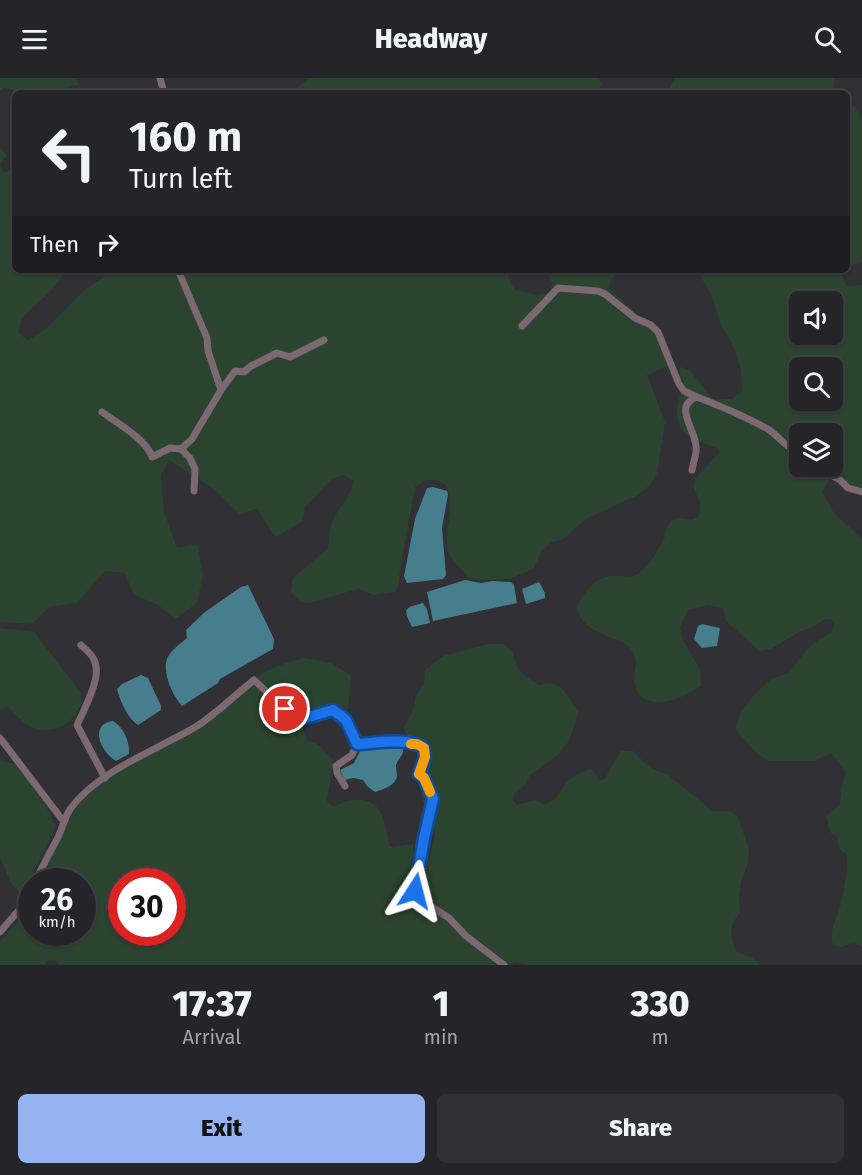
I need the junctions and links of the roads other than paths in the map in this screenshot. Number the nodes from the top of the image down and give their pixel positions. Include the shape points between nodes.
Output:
1 (179, 273) edge
2 (522, 326) dead end
3 (324, 340) dead end
4 (221, 390) junction
5 (697, 397) junction
6 (102, 412) dead end
7 (789, 446) edge
8 (181, 449) junction
9 (692, 471) dead end
10 (834, 477) edge
11 (194, 491) dead end
12 (862, 492) edge
13 (81, 645) dead end
14 (0, 738) edge
15 (357, 744) junction
16 (105, 778) junction
17 (345, 786) dead end
18 (64, 822) junction
19 (42, 868) edge
20 (18, 911) edge
21 (0, 932) edge
22 (504, 965) edge

1 - 4 street via 207,338
2 - 5 street via 558,288 606,294 628,314 658,332 679,384
3 - 4 street via 291,357 277,353 244,372 235,371
4 - 8 street via 192,439
5 - 7 street via 767,428
5 - 9 street via 685,407 696,447
6 - 8 street via 137,437 152,457 170,448
8 - 11 street via 195,469
10 - 12 street via 848,488
13 - 16 street via 95,661 96,672 77,725
14 - 18 street
15 - 16 street via 346,720 333,710 305,718 285,709 254,680 196,726
15 - 17 street via 352,754 336,766
15 - 22 street via 397,742 424,748 419,774 433,799 415,891
16 - 18 street via 75,803
18 - 19 street
20 - 21 street

